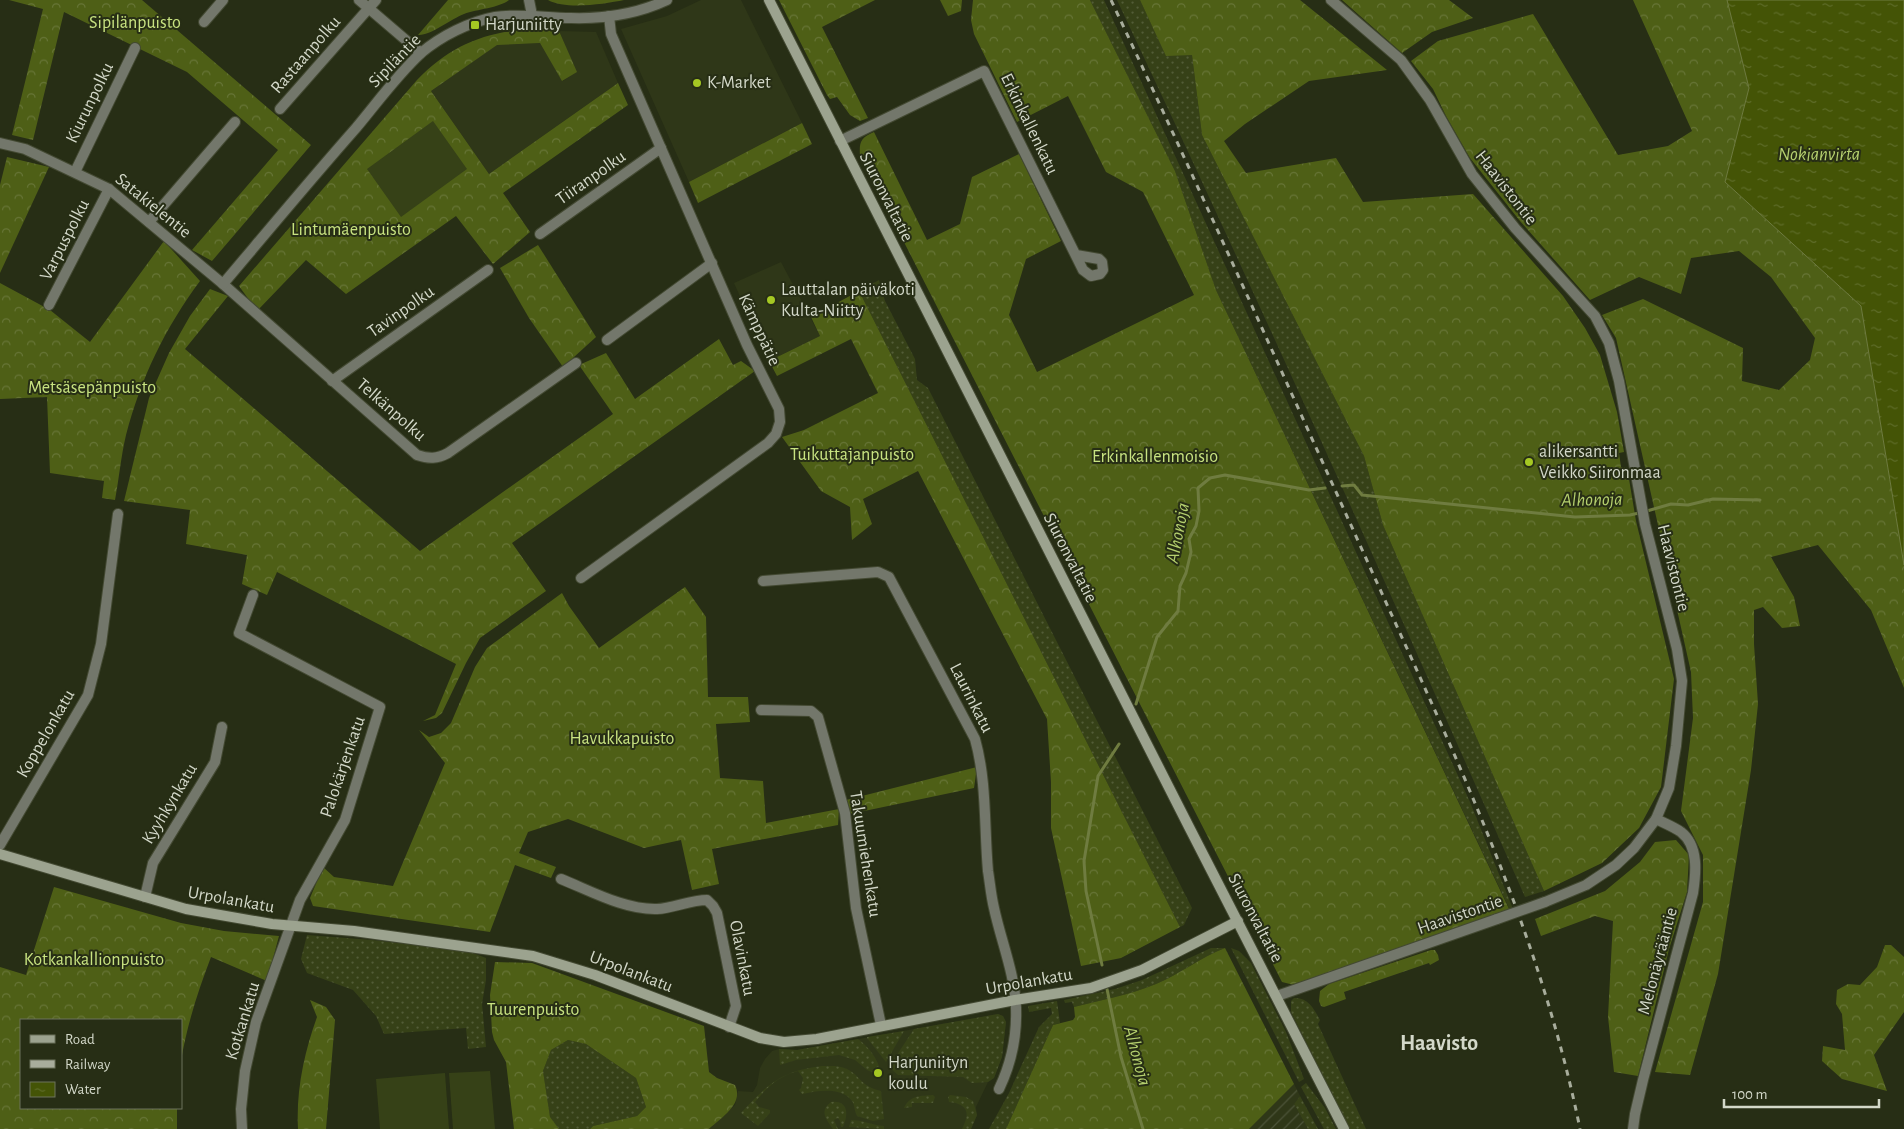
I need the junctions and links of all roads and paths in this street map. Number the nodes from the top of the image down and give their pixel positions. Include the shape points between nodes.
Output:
1 (223, 0) edge
2 (359, 0) edge
3 (376, 0) edge
4 (529, 0) edge
5 (667, 0) edge
6 (769, 0) edge
7 (1332, 0) edge
8 (368, 8) junction
9 (532, 15) junction
10 (609, 16) junction
11 (204, 22) dead end
12 (136, 48) dead end
13 (421, 53) junction
14 (280, 109) dead end
15 (235, 122) dead end
16 (840, 141) junction
17 (0, 143) edge
18 (661, 148) junction
19 (75, 172) junction
20 (109, 189) junction
21 (149, 222) junction
22 (540, 234) dead end
23 (1076, 255) dead end
24 (712, 264) junction
25 (488, 270) dead end
26 (223, 284) junction
27 (50, 305) dead end
28 (607, 340) dead end
29 (576, 362) dead end
30 (332, 381) junction
31 (118, 514) dead end
32 (581, 578) dead end
33 (763, 580) dead end
34 (253, 595) dead end
35 (761, 710) dead end
36 (222, 728) dead end
37 (1656, 819) junction
38 (0, 845) edge
39 (0, 854) edge
40 (561, 879) dead end
41 (145, 897) junction
42 (1238, 921) junction
43 (292, 926) junction
44 (1277, 996) junction
45 (1015, 1000) junction
46 (881, 1026) junction
47 (729, 1028) junction
48 (999, 1089) dead end
49 (242, 1129) edge
50 (1344, 1129) edge
51 (1633, 1129) edge

1 - 11 street
2 - 8 street
3 - 8 street, Rastaanpolku
4 - 9 street
5 - 10 street, Sipiläntie
6 - 16 main road, Siuronvaltatie
7 - 37 street, Haavistontie via 1401,60 1430,100 1472,174 1514,228 1595,316 1609,343 1645,524 1682,681 1670,788
8 - 13 street
8 - 14 street, Rastaanpolku
9 - 10 street, Sipiläntie via 570,18
9 - 13 street, Sipiläntie via 495,18 473,24 444,36
10 - 18 street, Kämppätie via 611,34
12 - 19 street, Kiurunpolku
13 - 26 street, Sipiläntie
15 - 21 street
16 - 23 street, Erkinkallenkatu via 984,71
16 - 42 main road, Siuronvaltatie
17 - 19 street, Satakielentie via 25,149
18 - 22 street, Tiiranpolku
18 - 24 street, Kämppätie
19 - 20 street, Satakielentie
20 - 21 street, Satakielentie
20 - 27 street, Varpuspolku
21 - 26 street, Satakielentie
24 - 28 street
24 - 32 street, Kämppätie via 746,345 779,409 780,422 776,434
25 - 30 street, Tavinpolku
26 - 30 street, Telkänpolku
29 - 30 street, Telkänpolku via 438,458 417,455
31 - 38 street, Koppelonkatu via 100,644 88,695
33 - 45 street, Laurinkatu via 878,572 889,577 974,739 980,760 993,908
34 - 43 street, Palokärjenkatu via 239,633 380,707 345,820 304,891
35 - 46 street, Takuumiehenkatu via 811,711 818,717 845,813 856,908
36 - 41 street, Kyyhkynkatu via 215,762 153,863
37 - 44 street, Haavistontie, bridge via 1616,865 1586,885
37 - 51 street, Melonäyrääntie via 1682,832 1690,842 1696,872 1694,893 1643,1080
39 - 41 main road, Urpolankatu
40 - 47 street, Olavinkatu via 639,908 661,909 707,900 717,914 736,1006
41 - 43 main road, Urpolankatu via 186,910
42 - 44 main road, Siuronvaltatie
42 - 45 main road, Urpolankatu via 1142,970 1091,988
43 - 47 main road, Urpolankatu via 354,931 533,956 595,975
43 - 49 street, Kotkankatu via 256,1022 245,1071
44 - 50 main road, Siuronvaltatie
45 - 46 main road, Urpolankatu
45 - 48 street, Laurinkatu via 1012,1050 1008,1071
46 - 47 main road, Urpolankatu via 784,1042

